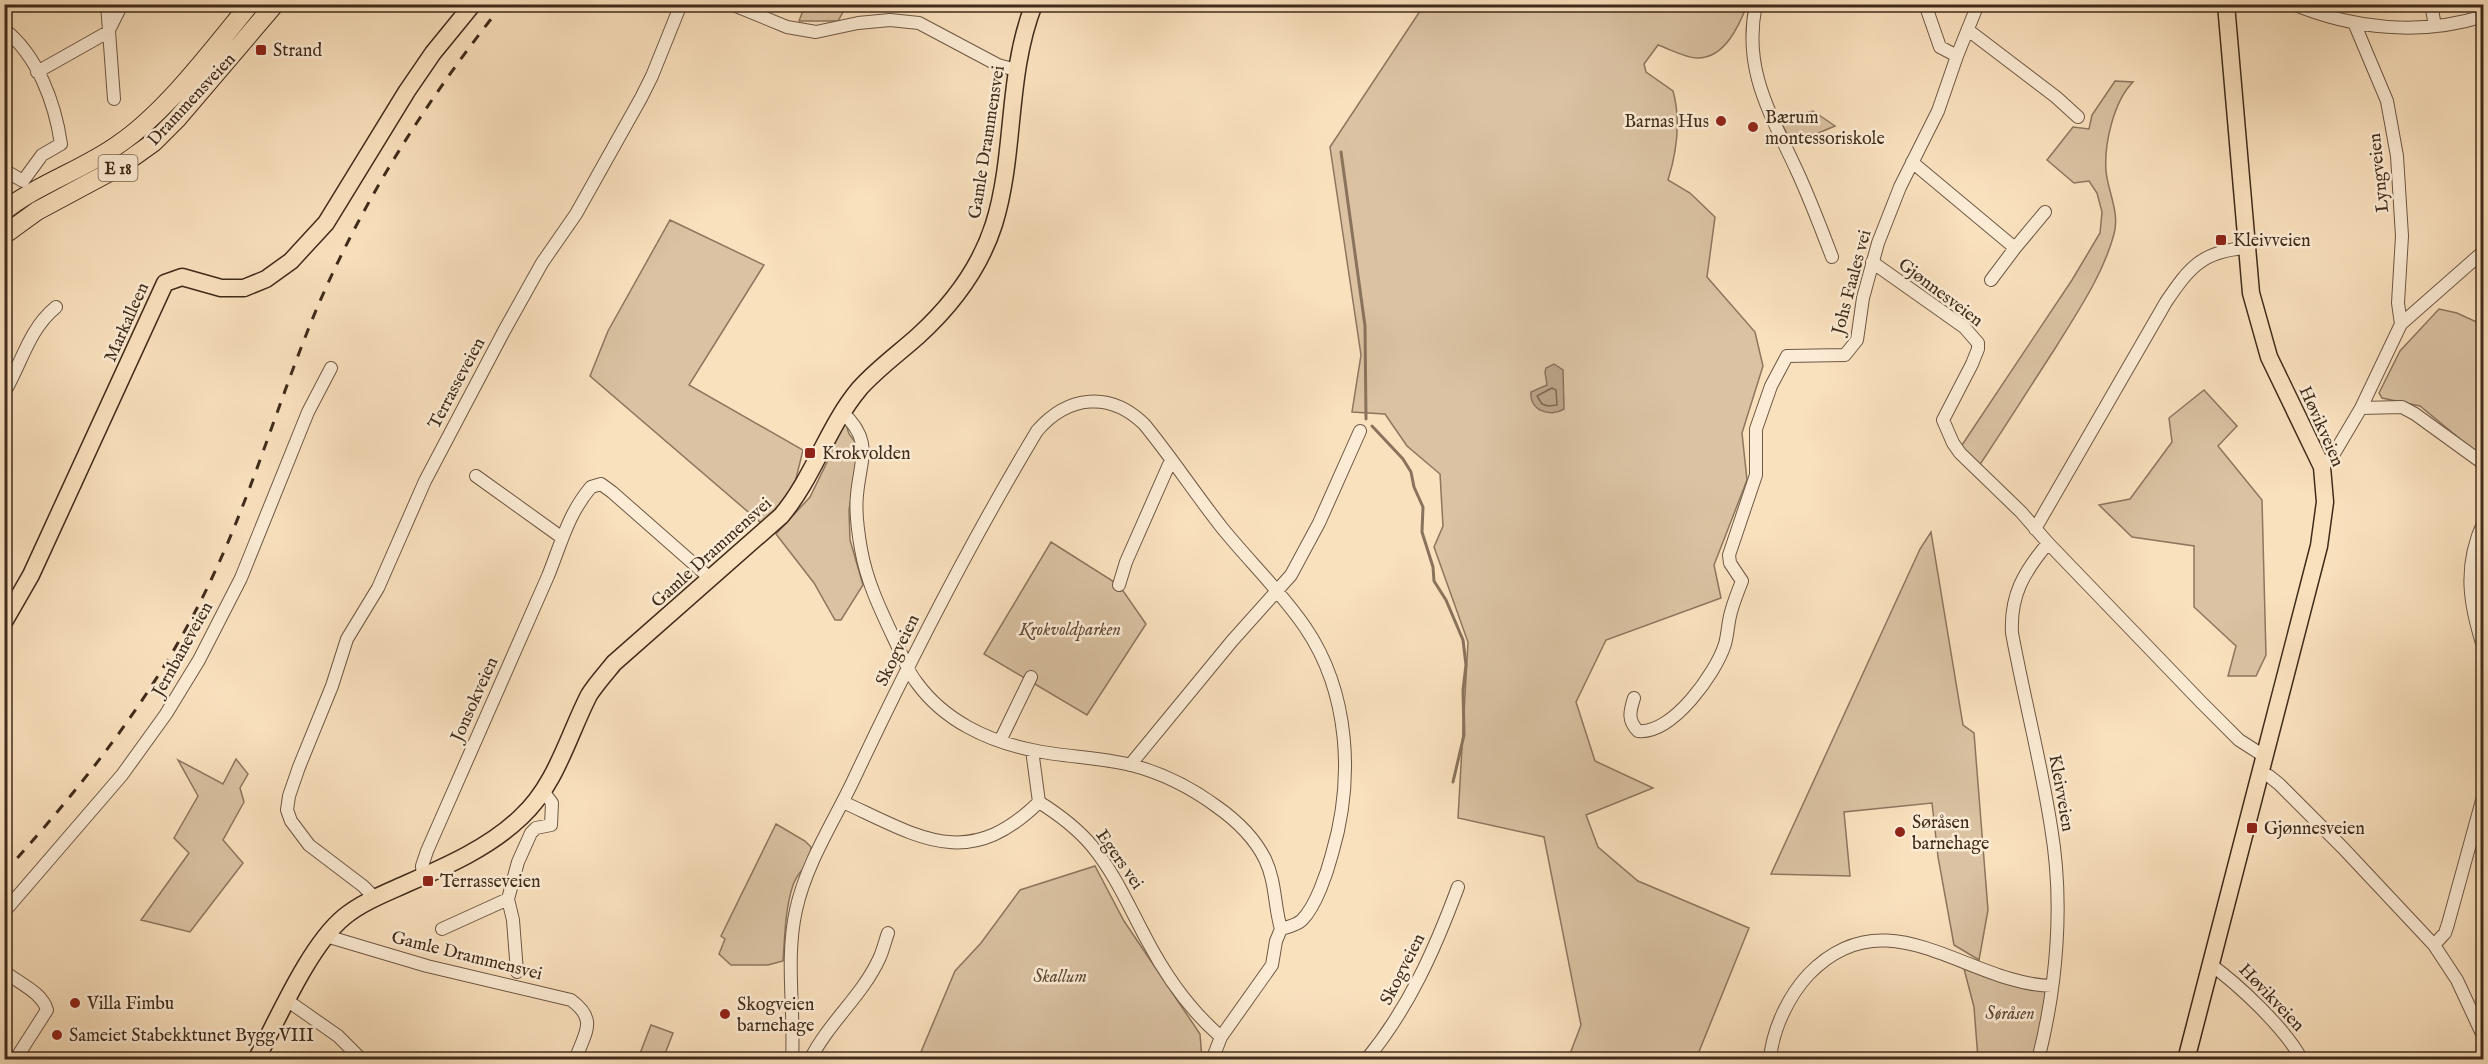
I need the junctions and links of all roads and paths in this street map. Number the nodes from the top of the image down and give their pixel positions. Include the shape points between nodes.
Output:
1 (107, 4) edge
2 (122, 4) edge
3 (250, 4) edge
4 (275, 4) edge
5 (472, 4) edge
6 (681, 4) edge
7 (731, 4) edge
8 (1034, 4) edge
9 (1755, 4) edge
10 (1925, 4) edge
11 (1978, 4) edge
12 (2226, 4) edge
13 (2293, 4) edge
14 (2431, 4) edge
15 (2484, 16) edge
16 (2355, 25) junction
17 (2435, 26) junction
18 (4, 29) edge
19 (1968, 30) junction
20 (108, 32) junction
21 (1957, 56) junction
22 (1016, 70) junction
23 (37, 72) junction
24 (114, 99) dead end
25 (2078, 117) dead end
26 (1912, 162) junction
27 (4, 170) edge
28 (4, 211) edge
29 (2045, 212) dead end
30 (4, 236) edge
31 (2015, 248) junction
32 (2246, 248) junction
33 (2484, 251) edge
34 (1832, 257) dead end
35 (1872, 262) junction
36 (1991, 280) dead end
37 (56, 307) dead end
38 (2401, 324) junction
39 (331, 368) dead end
40 (4, 393) edge
41 (2361, 408) junction
42 (842, 412) junction
43 (1360, 431) dead end
44 (1171, 460) junction
45 (2484, 464) edge
46 (2322, 467) junction
47 (476, 476) dead end
48 (2484, 521) edge
49 (2035, 529) junction
50 (561, 537) junction
51 (2048, 543) junction
52 (711, 579) junction
53 (1119, 585) dead end
54 (1276, 592) junction
55 (4, 622) edge
56 (2484, 649) edge
57 (908, 668) junction
58 (1031, 677) dead end
59 (1634, 698) dead end
60 (1000, 741) junction
61 (1032, 750) junction
62 (2264, 756) junction
63 (1130, 765) junction
64 (2258, 780) junction
65 (543, 791) junction
66 (2484, 793) edge
67 (843, 802) junction
68 (1039, 802) junction
69 (423, 877) junction
70 (1458, 887) dead end
71 (375, 898) junction
72 (508, 898) junction
73 (4, 912) edge
74 (442, 929) dead end
75 (1281, 929) junction
76 (888, 933) dead end
77 (326, 936) junction
78 (2434, 945) junction
79 (2210, 964) junction
80 (4, 971) edge
81 (517, 972) dead end
82 (2052, 986) junction
83 (288, 1001) junction
84 (1221, 1037) junction
85 (2484, 1038) edge
86 (576, 1058) dead end
87 (15, 1059) edge
88 (256, 1059) edge
89 (362, 1059) edge
90 (792, 1059) edge
91 (810, 1059) edge
92 (1212, 1059) edge
93 (1366, 1059) edge
94 (1770, 1059) edge
95 (2038, 1059) edge
96 (2186, 1059) edge
97 (2302, 1059) edge

1 - 20 street
2 - 20 street
3 - 28 highway, Drammensveien / E 18 via 141,127 109,151 43,185
4 - 30 highway, Drammensveien / E 18 via 154,142 119,167 37,211
5 - 55 main road, Markalleen via 407,91 326,223 291,261 266,279 244,288 221,288 182,277 165,283 32,575
6 - 71 street, Terrasseveien via 648,83 576,214 542,263 424,481 378,588 347,639 292,786 287,810 299,834
7 - 22 street via 787,27 816,32 890,20 919,23 998,65
8 - 22 main road, Gamle Drammensvei
9 - 34 street via 1752,42 1758,87 1804,185
10 - 21 street via 1940,47
11 - 19 street, Johs Faales vei
12 - 32 main road, Høvikveien
13 - 16 street
14 - 17 street
15 - 17 street
16 - 17 street
16 - 38 street, Lyngveien via 2390,112 2397,156 2402,236 2398,303
18 - 23 street
19 - 21 street, Johs Faales vei
19 - 25 street
20 - 23 street
20 - 24 street
21 - 26 street, Johs Faales vei via 1938,111
22 - 42 main road, Gamle Drammensvei via 1001,191 981,256 943,311 874,375
23 - 27 street via 54,107 61,144 42,155 23,181
26 - 31 street
26 - 35 street, Johs Faales vei
29 - 31 street
31 - 36 street
32 - 46 main road, Høvikveien via 2251,293 2264,341
32 - 49 street via 2217,253 2185,274
33 - 38 street
35 - 49 street, Gjønnesveien via 1970,332 1978,343 1972,364 1943,420 1960,453
35 - 59 street, Johs Faales vei via 1857,340 1845,355 1787,356 1771,386 1756,429 1756,475 1729,555 1742,581 1717,662 1693,697 1653,730 1638,731 1633,726 1629,714
37 - 40 street via 31,335
38 - 41 street
39 - 73 street, Jernbaneveien via 299,432 241,578 199,660 122,775
41 - 45 street via 2402,408
41 - 46 street
42 - 52 main road, Gamle Drammensvei via 792,504
42 - 57 street via 859,431 863,442 856,514 864,566 874,597
43 - 54 street via 1319,523 1291,575
44 - 53 street
44 - 54 street, Skogveien via 1222,529
44 - 57 street, Skogveien via 1132,412 1106,401 1090,401 1048,418 1026,450
46 - 62 main road, Høvikveien via 2325,502 2321,536
47 - 50 street
48 - 56 street via 2473,554 2469,590
49 - 51 street, Gjønnesveien
50 - 52 street, Jonsokveien via 584,494 602,484
50 - 69 street, Jonsokveien via 548,576 427,851
51 - 62 street, Gjønnesveien via 2208,710 2239,740
51 - 82 street, Kleivveien via 2016,594 2012,620 2052,829 2056,917
52 - 65 main road, Gamle Drammensvei via 615,663 590,693
54 - 63 street
54 - 75 street, Skogveien via 1306,628 1329,675 1340,715 1345,765 1344,801 1325,877 1303,919
57 - 60 street via 924,693 955,720
57 - 67 street, Skogveien
58 - 60 street
60 - 61 street
61 - 63 street
61 - 68 street
62 - 64 main road, Høvikveien
63 - 75 street via 1186,785 1245,830 1274,880
64 - 78 street via 2286,793
64 - 79 main road, Høvikveien
65 - 69 main road, Gamle Drammensvei via 508,829
65 - 72 street via 552,803 551,825 531,833
66 - 78 street via 2448,924
67 - 68 street via 923,838 961,844 1005,830
67 - 90 street, Skogveien via 805,880 792,930
68 - 84 street, Egers vei via 1091,844 1124,893 1148,943 1175,984
69 - 71 main road, Gamle Drammensvei
70 - 93 street, Skogveien via 1434,950 1405,1007
71 - 77 main road, Gamle Drammensvei via 345,916
72 - 74 street
72 - 81 street
75 - 84 street via 1272,965
76 - 91 street via 880,959
77 - 83 main road, Gamle Drammensvei
77 - 86 street, Gamle Drammensvei via 427,966 571,1000 586,1015 588,1024
78 - 85 street via 2457,980
79 - 96 main road, Høvikveien
79 - 97 street, Høvikveien via 2277,1026
80 - 87 street via 39,997 47,1010
82 - 94 street via 2014,979 1898,940 1858,944 1829,957 1803,980 1781,1019
82 - 95 street, Kleivveien
83 - 88 main road, Gamle Drammensvei
83 - 89 street via 338,1036
84 - 92 street

